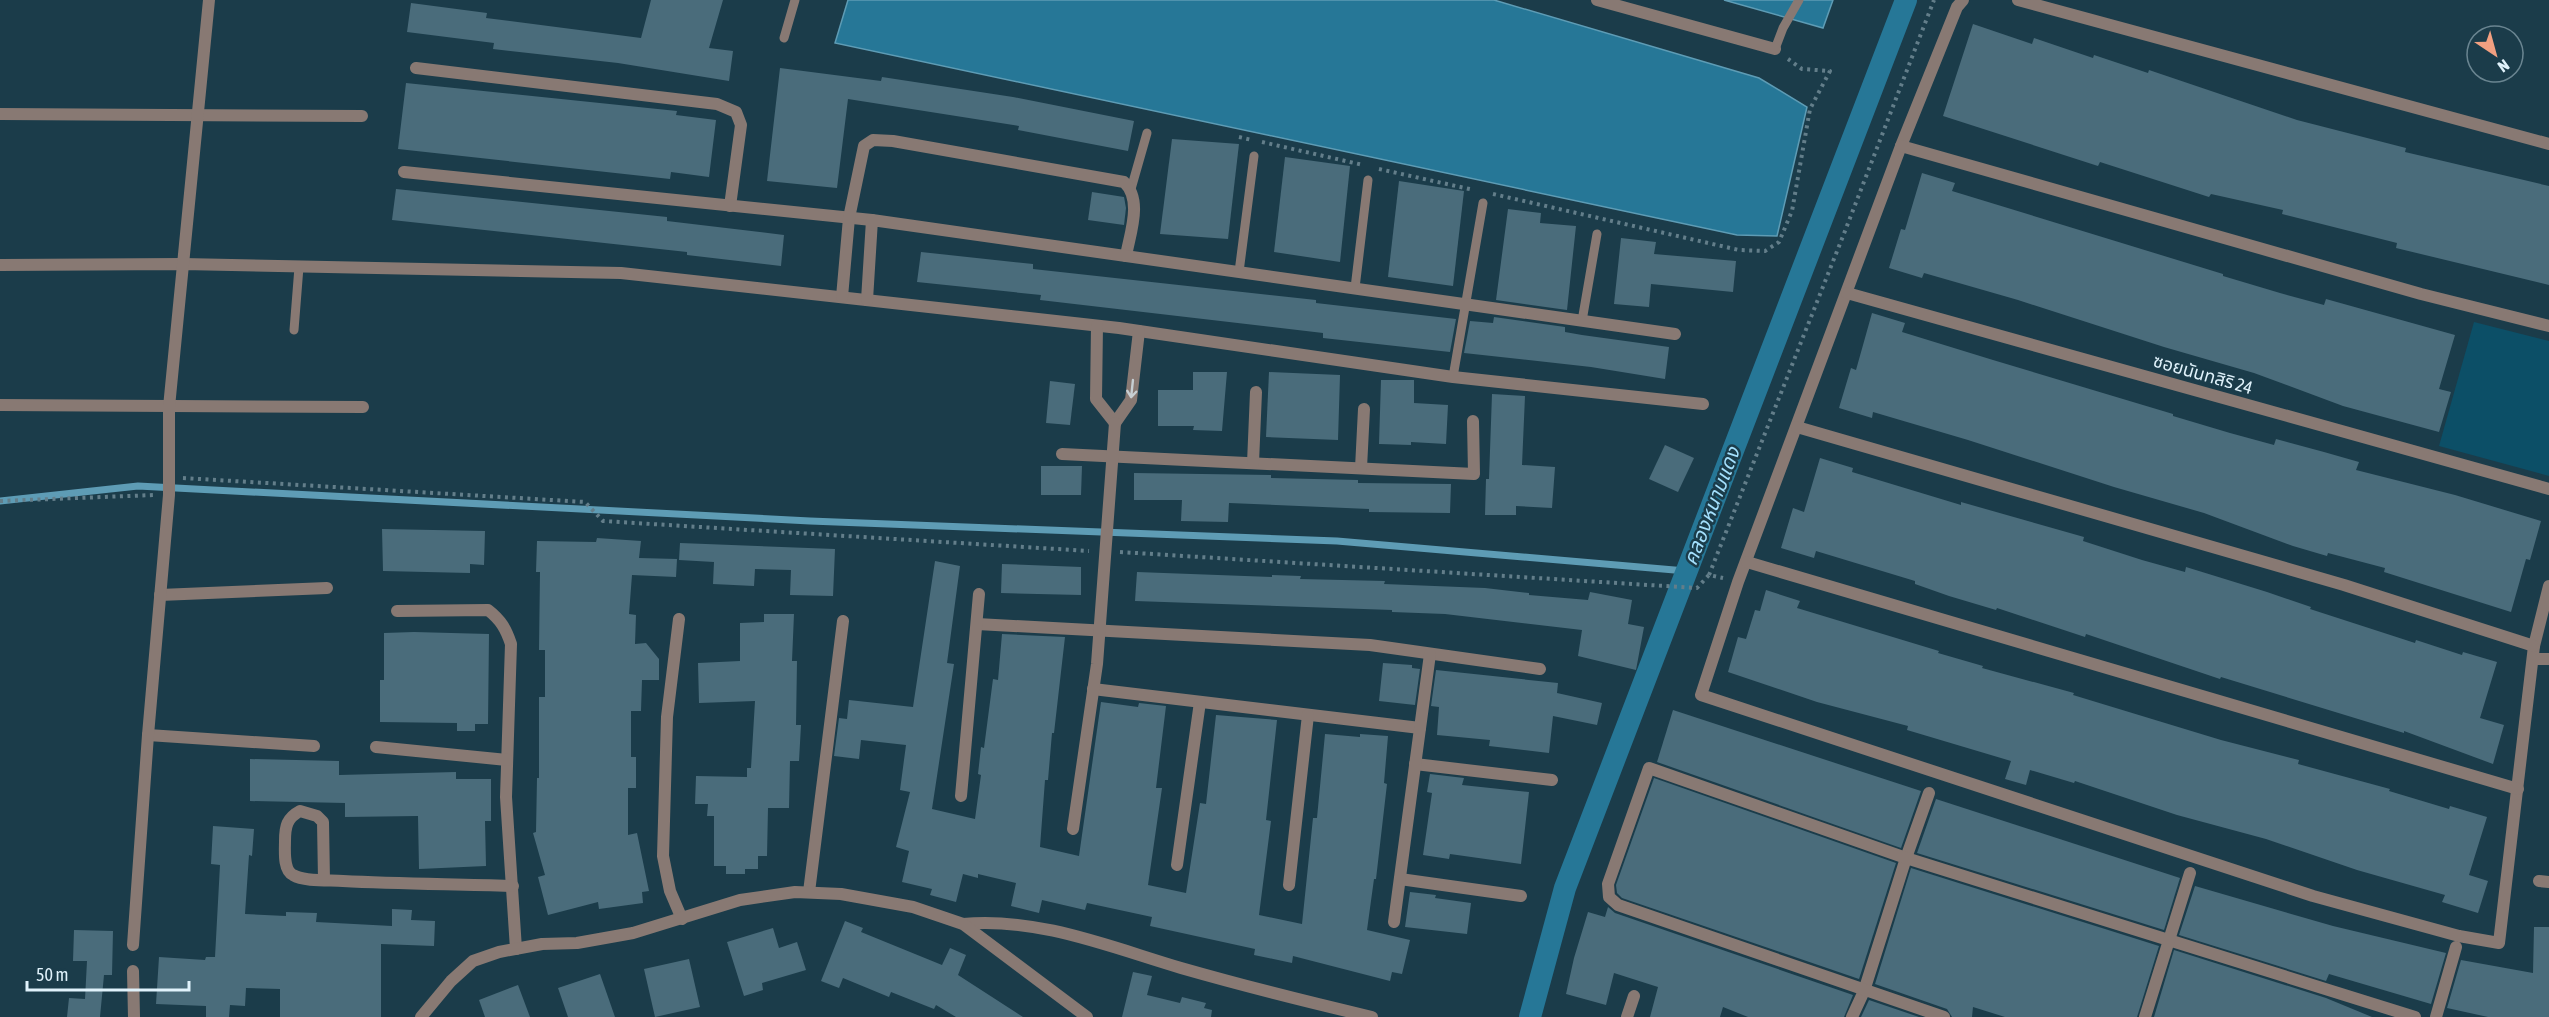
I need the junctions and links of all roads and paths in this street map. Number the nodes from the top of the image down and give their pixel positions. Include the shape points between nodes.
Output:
1 (209, 0) edge
2 (795, 0) edge
3 (1597, 0) edge
4 (1799, 0) edge
5 (1934, 0) edge
6 (1964, 0) edge
7 (2018, 0) edge
8 (784, 38) dead end
9 (1775, 49) junction
10 (416, 68) dead end
11 (0, 114) edge
12 (198, 116) junction
13 (362, 116) dead end
14 (1147, 133) dead end
15 (1239, 137) dead end
16 (2549, 144) edge
17 (1901, 146) junction
18 (1254, 156) dead end
19 (1367, 166) dead end
20 (1378, 168) dead end
21 (404, 172) dead end
22 (1368, 180) dead end
23 (1131, 189) junction
24 (1483, 203) dead end
25 (730, 206) junction
26 (849, 218) junction
27 (872, 220) junction
28 (1597, 234) dead end
29 (1126, 256) junction
30 (183, 264) junction
31 (0, 265) edge
32 (299, 267) junction
33 (1239, 272) junction
34 (1355, 288) junction
35 (1847, 293) junction
36 (842, 297) junction
37 (867, 300) junction
38 (1465, 304) junction
39 (1582, 321) junction
40 (1097, 326) junction
41 (2549, 326) edge
42 (294, 330) dead end
43 (1139, 331) junction
44 (1675, 334) dead end
45 (1453, 377) junction
46 (1256, 392) dead end
47 (1703, 404) dead end
48 (0, 405) edge
49 (363, 406) dead end
50 (170, 408) junction
51 (1364, 409) dead end
52 (1473, 422) dead end
53 (1115, 423) junction
54 (1797, 427) junction
55 (1062, 454) dead end
56 (1113, 455) junction
57 (1253, 463) junction
58 (1361, 468) junction
59 (170, 477) junction
60 (2549, 489) edge
61 (169, 495) junction
62 (0, 501) edge
63 (1092, 551) dead end
64 (1116, 552) dead end
65 (1747, 562) junction
66 (1708, 575) junction
67 (1738, 582) junction
68 (2549, 586) edge
69 (327, 588) dead end
70 (979, 594) dead end
71 (160, 595) junction
72 (397, 611) dead end
73 (679, 619) dead end
74 (843, 621) dead end
75 (976, 624) junction
76 (1099, 630) junction
77 (2534, 646) junction
78 (1430, 654) junction
79 (2533, 659) junction
80 (2549, 659) edge
81 (1540, 669) dead end
82 (1093, 689) junction
83 (1200, 702) junction
84 (1308, 714) junction
85 (1420, 728) junction
86 (148, 735) junction
87 (314, 747) dead end
88 (376, 747) dead end
89 (507, 760) junction
90 (1415, 764) junction
91 (1552, 780) dead end
92 (2518, 789) junction
93 (1929, 793) dead end
94 (961, 796) dead end
95 (1073, 829) dead end
96 (1906, 858) junction
97 (1177, 865) dead end
98 (2190, 873) dead end
99 (1400, 879) junction
100 (324, 880) junction
101 (1289, 885) dead end
102 (513, 886) junction
103 (809, 892) junction
104 (1521, 896) dead end
105 (682, 919) junction
106 (1394, 922) dead end
107 (963, 924) junction
108 (2170, 941) junction
109 (133, 945) dead end
110 (2456, 947) dead end
111 (516, 949) junction
112 (133, 971) dead end
113 (1864, 991) junction
114 (1634, 996) dead end
115 (134, 1017) edge
116 (421, 1017) edge
117 (1087, 1017) edge
118 (1372, 1017) edge
119 (1627, 1017) edge
120 (1852, 1017) edge
121 (1944, 1017) edge
122 (2145, 1017) edge
123 (2415, 1017) edge
124 (2436, 1017) edge

1 - 12 street
2 - 8 lane
3 - 9 street
4 - 9 lane
5 - 66 path
6 - 17 street
7 - 16 street
9 - 20 path via 1802,69 1830,71 1810,109 1792,211 1779,242 1765,251 1739,249
10 - 25 street via 717,104 736,112 741,125
11 - 12 street
12 - 13 street
12 - 30 street
14 - 23 lane
15 - 19 path
17 - 35 street
17 - 41 street via 2421,294
18 - 33 lane
21 - 25 street
22 - 34 lane
23 - 26 street via 1124,182 873,140 864,146
23 - 29 street via 1134,215
24 - 38 lane
25 - 26 street
26 - 27 street
26 - 36 street
27 - 29 street
27 - 37 street
28 - 39 lane
29 - 33 street
30 - 31 street
30 - 32 street
30 - 50 street
32 - 36 street via 621,273
32 - 42 lane
33 - 34 street
34 - 38 street
35 - 54 street
35 - 60 street, ซอยนันทสิริ 24
36 - 37 street
37 - 40 street
38 - 39 street
38 - 45 lane
39 - 44 street
40 - 43 street
40 - 53 street via 1096,399
43 - 45 street
43 -> 53 street via 1131,400
45 - 47 street
46 - 57 street
48 - 50 street
49 - 50 street
50 - 59 street
51 - 58 street
52 - 58 street via 1474,474
53 - 56 street
54 - 65 street
54 - 77 street via 2344,585
55 - 56 street
56 - 57 street
56 - 76 street
57 - 58 street
59 - 61 street
59 - 63 path via 585,501 603,521
61 - 62 path
61 - 71 street
64 - 66 path via 1697,588
65 - 67 street
65 - 92 street
66 - 67 path
67 - 92 street via 1701,695 2313,896 2459,936 2499,943
68 - 77 street
69 - 71 street
70 - 75 street
71 - 86 street
72 - 89 street via 488,610 499,619 512,644
73 - 105 street via 667,717 663,856 670,891
74 - 103 street
75 - 76 street
75 - 94 street
76 - 78 street via 1370,645
76 - 82 street
77 - 79 street
78 - 81 street
78 - 85 street
79 - 80 street
79 - 92 street
82 - 83 street
82 - 95 street
83 - 84 street
83 - 97 street
84 - 85 street
84 - 101 street
85 - 90 street
86 - 87 street
86 - 109 street
88 - 89 street
89 - 102 street
90 - 91 street
90 - 99 street
93 - 96 street
96 - 108 street
96 - 113 street
96 - 113 street via 1649,768 1608,884 1609,897 1618,905
98 - 108 street
99 - 104 street
99 - 106 street
100 - 100 street via 294,876 288,871 285,828 291,816 300,811 324,822
100 - 102 street
102 - 111 street
103 - 105 street via 740,900
103 - 107 street via 913,907
105 - 111 street via 633,933
107 - 117 street
107 - 118 street via 1001,922 1053,930
108 - 122 street
108 - 123 street
110 - 124 street
111 - 116 street via 473,961
112 - 115 street
113 - 120 street
113 - 121 street
114 - 119 street

